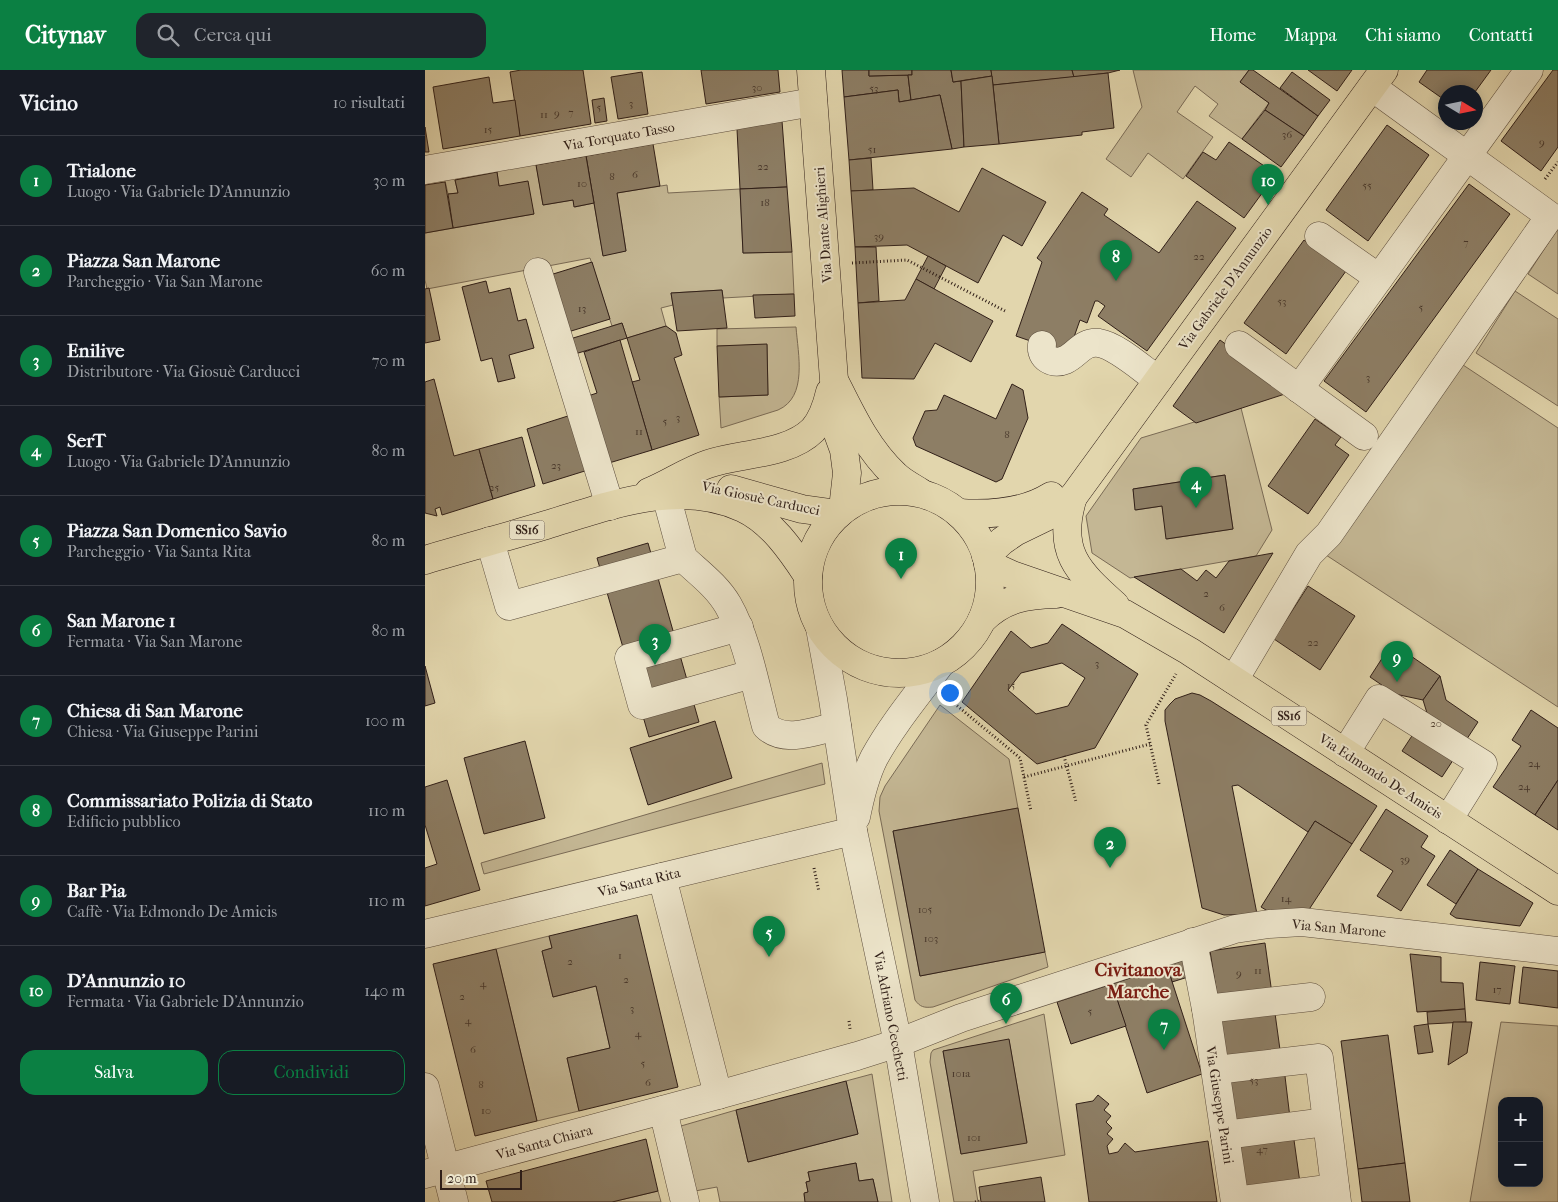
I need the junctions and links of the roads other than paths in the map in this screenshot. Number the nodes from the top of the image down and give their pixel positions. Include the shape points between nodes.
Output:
1 (811, 70) edge
2 (1529, 70) edge
3 (1378, 78) edge
4 (813, 102) junction
5 (1467, 156) junction
6 (425, 170) edge
7 (1319, 236) dead end
8 (538, 272) dead end
9 (1379, 278) junction
10 (1042, 345) dead end
11 (1239, 346) dead end
12 (834, 380) junction
13 (1158, 380) junction
14 (1299, 389) junction
15 (1118, 434) junction
16 (1364, 436) dead end
17 (664, 491) junction
18 (922, 493) junction
19 (1073, 497) junction
20 (619, 503) junction
21 (841, 512) junction
22 (959, 512) junction
23 (491, 541) junction
24 (683, 558) junction
25 (425, 560) edge
26 (987, 560) junction
27 (807, 576) junction
28 (1069, 594) junction
29 (1125, 614) junction
30 (982, 620) junction
31 (739, 627) junction
32 (820, 628) junction
33 (934, 672) junction
34 (752, 674) junction
35 (1234, 680) junction
36 (837, 726) junction
37 (1345, 752) junction
38 (1449, 820) junction
39 (853, 831) junction
40 (661, 877) junction
41 (1558, 891) edge
42 (425, 934) edge
43 (1193, 942) junction
44 (1558, 951) edge
45 (1311, 997) dead end
46 (1206, 1009) junction
47 (898, 1043) junction
48 (1216, 1070) junction
49 (425, 1087) edge
50 (718, 1096) junction
51 (663, 1110) junction
52 (1326, 1122) junction
53 (1225, 1135) junction
54 (435, 1171) edge
55 (1336, 1195) edge
56 (454, 1202) edge
57 (685, 1202) edge
58 (925, 1202) edge
59 (1235, 1202) edge

1 - 4 main road, Via Dante Alighieri
2 - 5 street
3 - 5 street
3 - 13 main road, Via Gabriele D'Annunzio
4 - 6 street, Via Torquato Tasso
4 - 12 main road, Via Dante Alighieri
5 - 9 street
5 - 35 street via 1550,216 1329,534 1309,554
7 - 9 street
8 - 20 street
9 - 14 street
10 - 13 street via 1043,356 1056,362 1068,358 1089,343 1109,345
11 - 14 street
12 - 17 main road, Via Giosuè Carducci via 822,416 800,439 786,446 708,464
12 - 18 main road, Via Dante Alighieri via 880,460 896,476
12 - 21 main road, Via Dante Alighieri via 835,428 844,450 847,473
13 - 15 main road, Via Gabriele D'Annunzio
14 - 16 street
15 - 19 main road, Via Gabriele D'Annunzio
15 - 22 main road, Via Gabriele D'Annunzio via 1082,473 1045,500 1003,512
17 - 20 main road, Via Giosuè Carducci / SS16
17 - 21 main road, Via Giosuè Carducci / SS16 via 696,484 714,486 802,509
17 - 24 street
17 - 27 main road, Via Giosuè Carducci / SS16 via 709,497 751,512 779,538
18 - 21 main road, SS16 via 885,491 869,495
18 - 22 main road, SS16
19 - 26 main road, Via Gabriele D'Annunzio via 1050,515 1008,536
19 - 29 main road, Via Gabriele D'Annunzio via 1067,524 1070,552 1077,567
20 - 23 main road, Via Giosuè Carducci / SS16
21 - 27 main road, SS16 via 817,541
22 - 26 main road, SS16 via 975,532
23 - 24 street via 509,606
23 - 25 main road, Via Giosuè Carducci / SS16
24 - 31 street via 714,586
26 - 28 main road, Via Edmondo De Amicis / SS16 via 1012,575
26 - 30 main road, SS16 via 990,586
27 - 32 main road, SS16 via 812,610
28 - 29 main road, Via Edmondo De Amicis / SS16
28 - 30 main road, Via Edmondo De Amicis / SS16 via 1032,595 1012,600 996,607
29 - 35 main road, Via Edmondo De Amicis / SS16
30 - 33 main road, SS16 via 963,646
31 - 34 street
31 - 34 street via 629,658 642,705
32 - 33 main road, SS16 via 839,650 871,669 895,673
32 - 36 street, Via Adriano Cecchetti
33 - 39 street, Via Adriano Cecchetti via 874,759 862,790
34 - 36 street via 766,726 772,732 793,736
35 - 37 main road, Via Edmondo De Amicis / SS16
36 - 39 street, Via Adriano Cecchetti
37 - 38 main road, Via Edmondo De Amicis / SS16
37 - 38 street via 1379,699 1483,764
38 - 41 main road, Via Edmondo De Amicis / SS16
39 - 40 street, Via Santa Rita
39 - 47 street, Via Adriano Cecchetti
40 - 42 street, Via Santa Rita
40 - 50 street
43 - 44 street, Via San Marone via 1235,929 1302,922
43 - 46 street, Via Giuseppe Parini
43 - 47 street, Via San Marone via 961,1018
45 - 46 street
46 - 48 street, Via Giuseppe Parini
47 - 50 street, Via Santa Chiara
47 - 58 street, Via Adriano Cecchetti
48 - 52 street via 1319,1058
48 - 53 street, Via Giuseppe Parini
49 - 54 street
50 - 51 street, Via Santa Chiara
51 - 54 street, Via Santa Chiara
51 - 57 street
52 - 53 street
52 - 55 street
53 - 59 street, Via Giuseppe Parini
54 - 56 street
55 - 59 street

